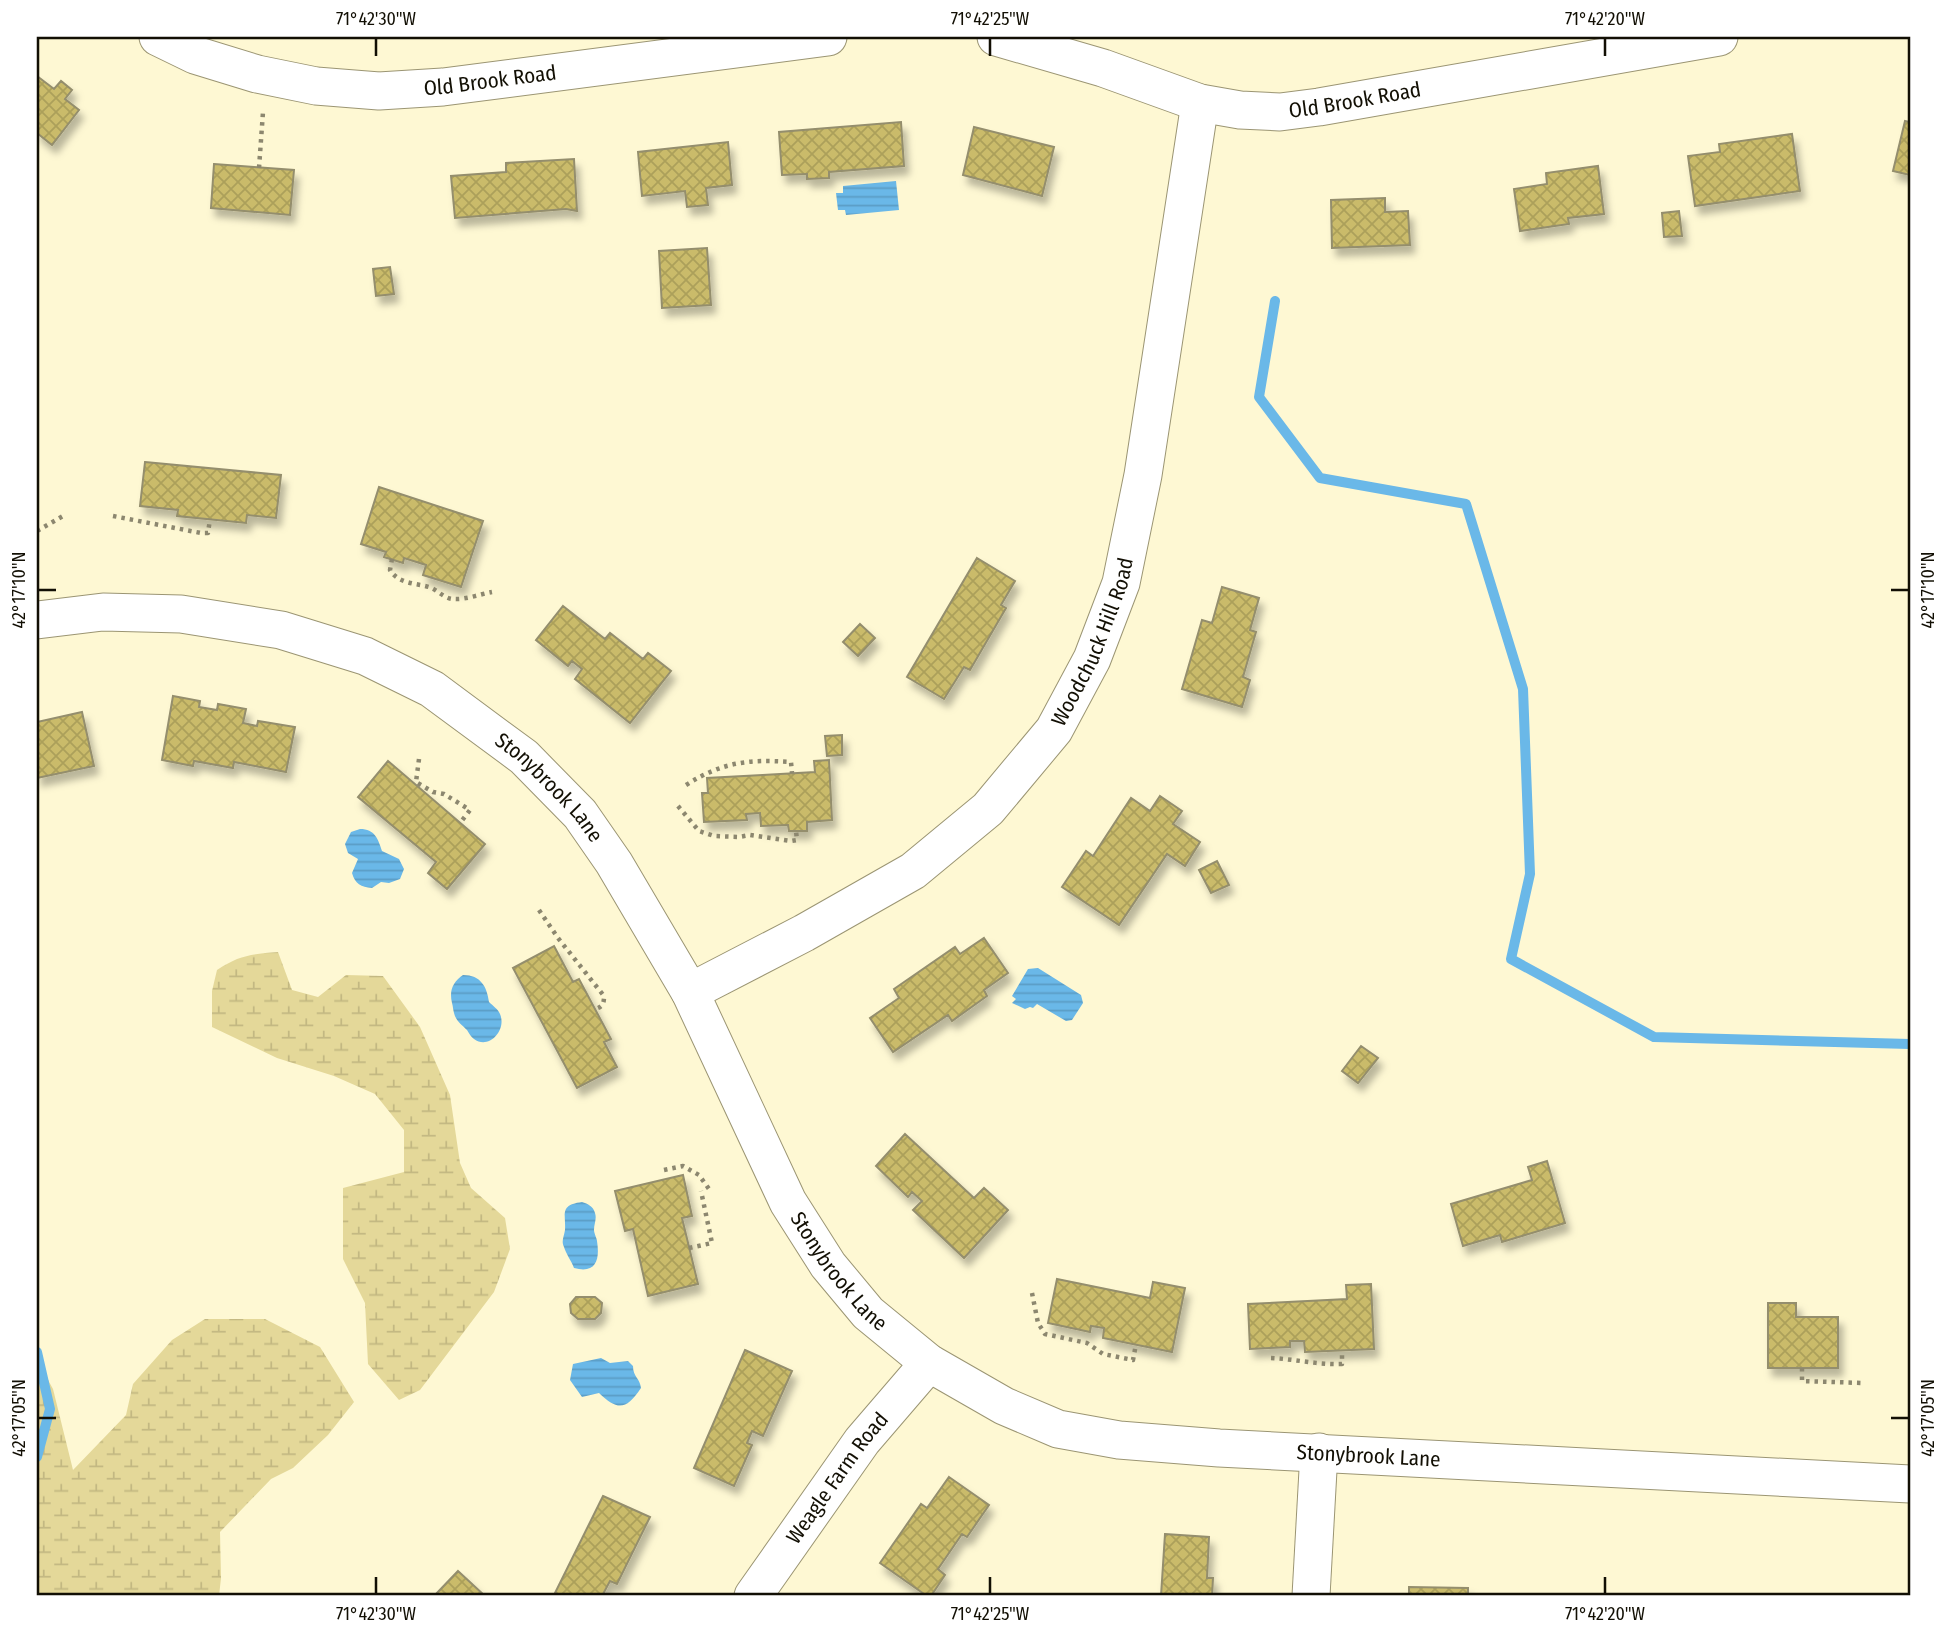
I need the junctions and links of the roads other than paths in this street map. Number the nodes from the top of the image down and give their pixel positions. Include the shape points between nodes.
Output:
1 (158, 37) edge
2 (828, 37) edge
3 (996, 37) edge
4 (1719, 37) edge
5 (1200, 103) junction
6 (37, 620) edge
7 (690, 992) junction
8 (929, 1363) junction
9 (1319, 1452) junction
10 (1910, 1484) edge
11 (753, 1596) edge
12 (1311, 1596) edge

1 - 2 street, Old Brook Road via 195,55 257,74 316,86 379,91 443,87
3 - 5 street, Old Brook Road
4 - 5 street, Old Brook Road via 1280,112
5 - 7 street, Woodchuck Hill Road via 1143,475 1121,583 1092,660 1054,730 988,808 913,871
6 - 7 street, Stonybrook Lane via 103,612 181,614 281,630 365,656 432,689 524,757 580,814
7 - 8 street, Stonybrook Lane via 788,1202 828,1265 868,1314
8 - 9 street, Stonybrook Lane via 1004,1406 1058,1429 1119,1440
8 - 11 street, Weagle Farm Road via 862,1441
9 - 10 street, Stonybrook Lane
9 - 12 street

